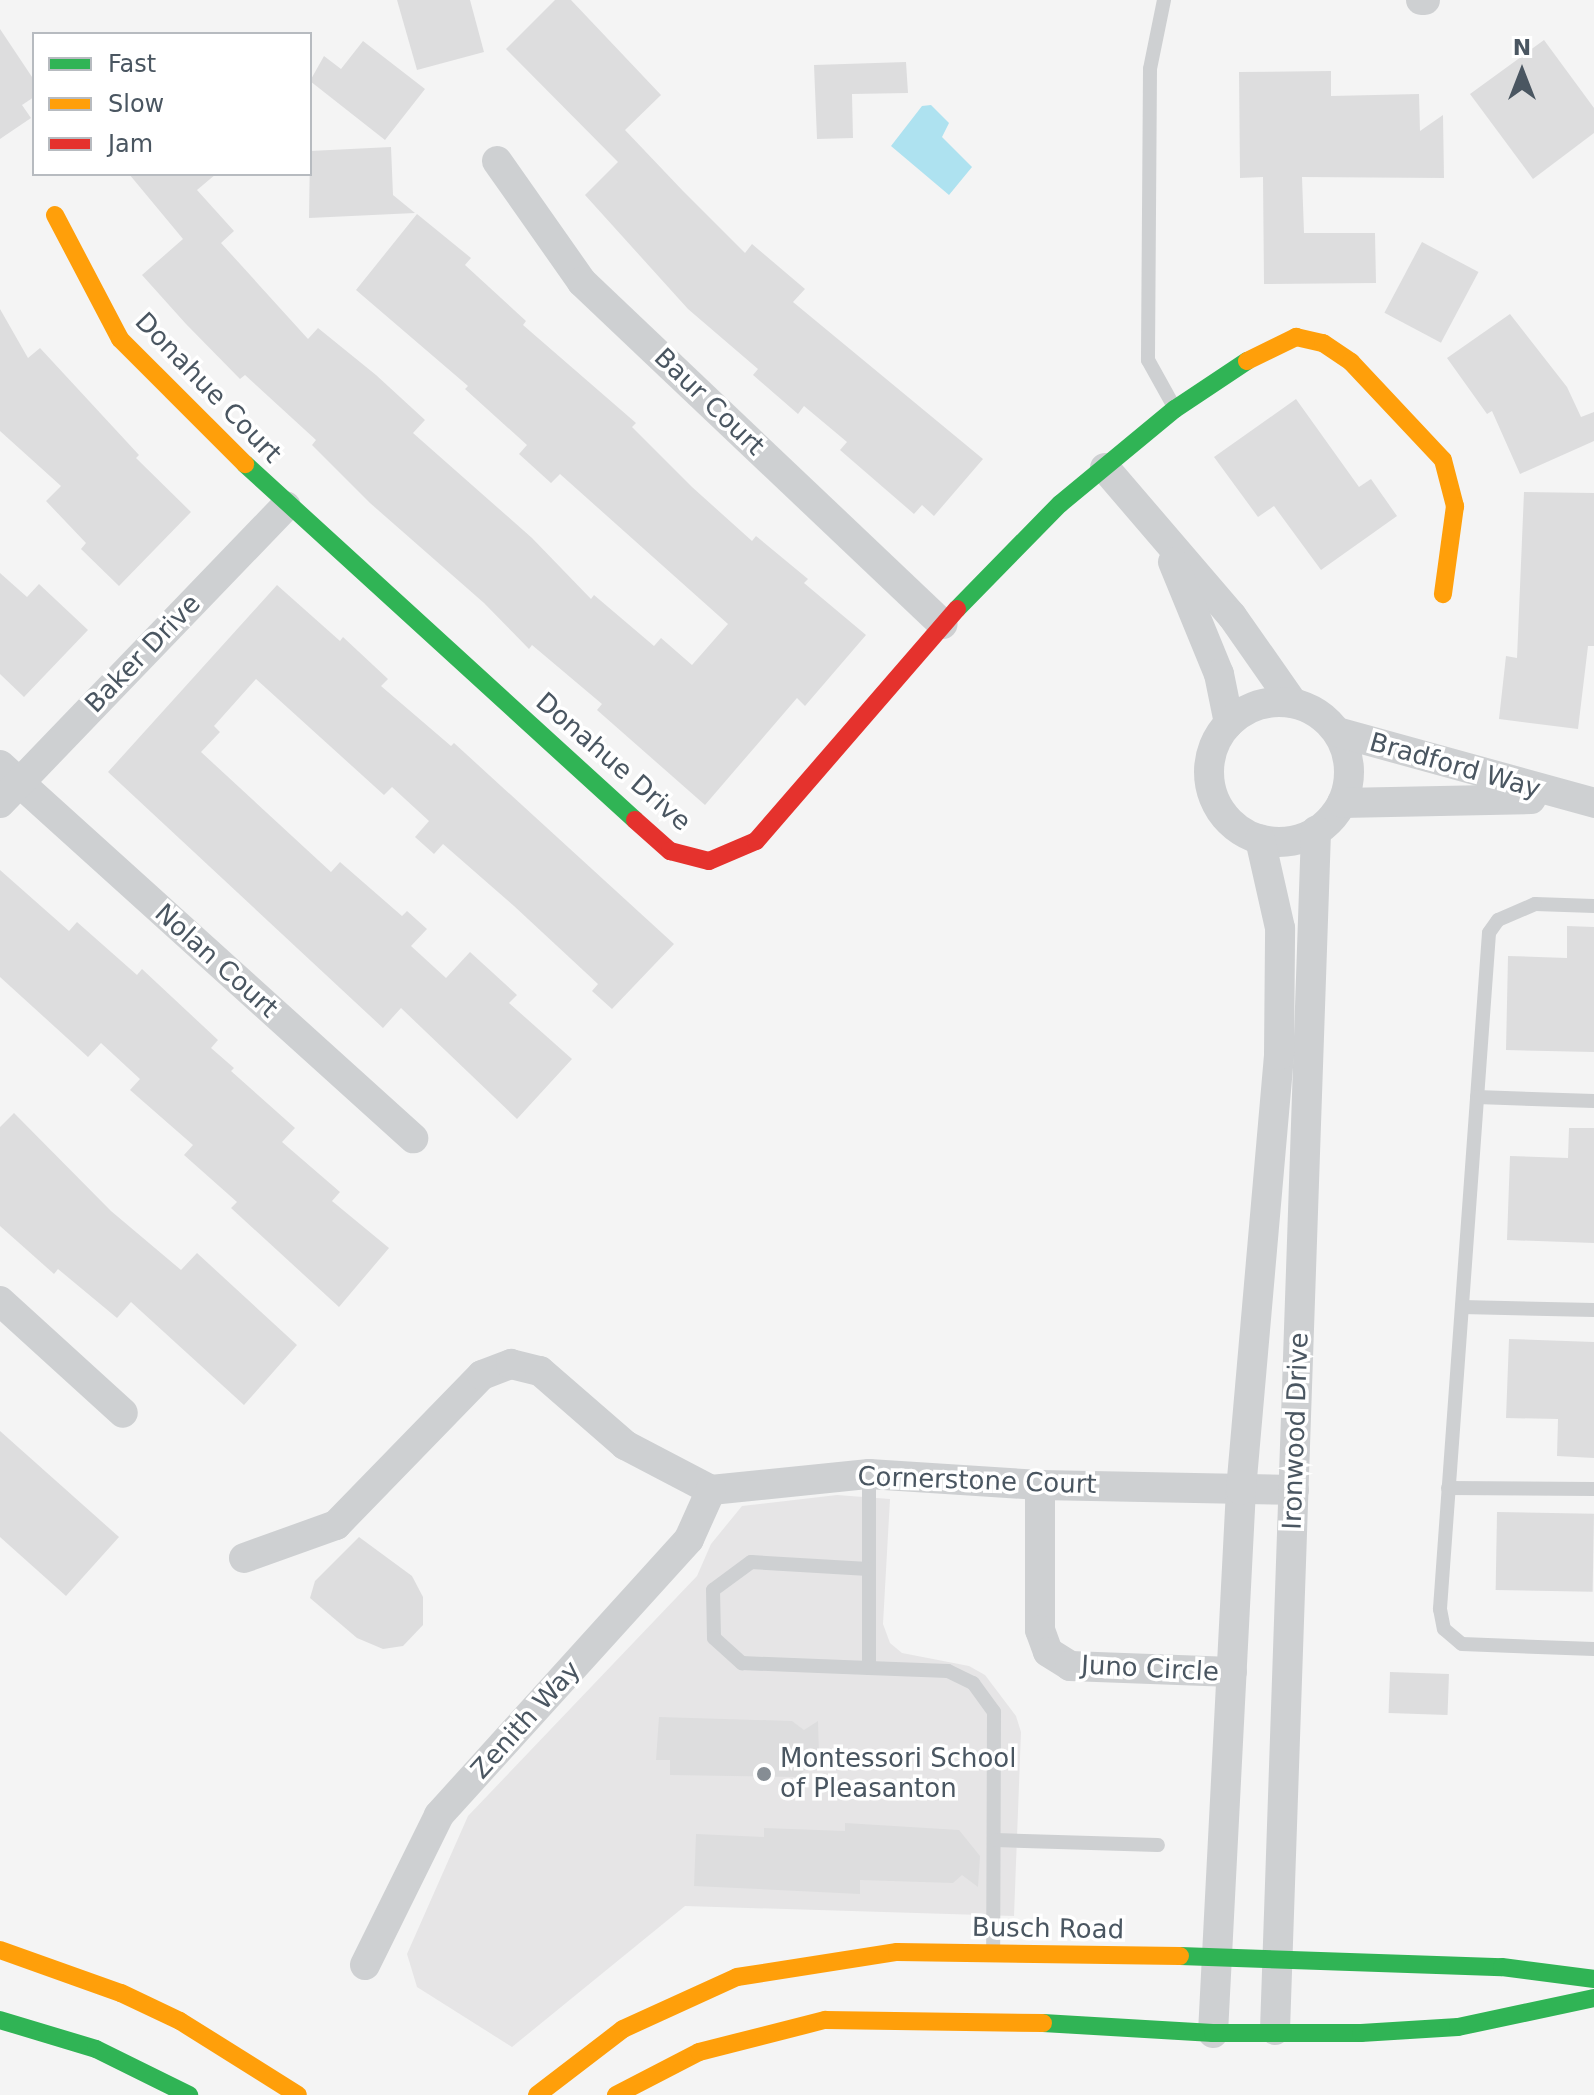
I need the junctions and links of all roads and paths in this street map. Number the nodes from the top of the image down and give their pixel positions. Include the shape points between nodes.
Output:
1 (1164, 0) edge
2 (497, 161) dead end
3 (55, 215) dead end
4 (1175, 409) junction
5 (1105, 468) junction
6 (286, 506) junction
7 (1164, 541) junction
8 (1443, 594) dead end
9 (942, 624) junction
10 (1293, 703) junction
11 (1229, 723) junction
12 (1337, 732) junction
13 (6, 784) edge
14 (1584, 801) edge
15 (1342, 803) junction
16 (1316, 831) junction
17 (1260, 839) junction
18 (1594, 906) edge
19 (1477, 1097) junction
20 (1594, 1101) edge
21 (413, 1138) dead end
22 (0, 1301) edge
23 (1462, 1307) junction
24 (1594, 1310) edge
25 (123, 1413) dead end
26 (869, 1474) junction
27 (1040, 1485) junction
28 (1448, 1488) junction
29 (1594, 1489) edge
30 (711, 1490) junction
31 (1241, 1490) junction
32 (1294, 1490) junction
33 (244, 1558) dead end
34 (868, 1569) junction
35 (1594, 1649) edge
36 (869, 1668) junction
37 (1232, 1672) junction
38 (996, 1840) junction
39 (1158, 1845) dead end
40 (0, 1950) edge
41 (993, 1954) junction
42 (1218, 1958) junction
43 (1279, 1958) junction
44 (365, 1965) dead end
45 (1594, 1979) edge
46 (1594, 1998) edge
47 (0, 2020) edge
48 (1275, 2030) junction
49 (1213, 2033) junction
50 (189, 2095) edge
51 (298, 2095) edge
52 (537, 2095) edge
53 (616, 2095) edge

1 - 4 lane via 1150,69 1148,360
2 - 9 street, Baur Court via 582,282
3 - 6 street, Donahue Court via 120,339
4 - 5 street, Donahue Drive
4 - 8 street, Donahue Drive via 1262,351 1296,337 1323,343 1351,362 1443,460 1455,506
5 - 7 street
5 - 9 street, Donahue Drive via 1060,504
6 - 9 street, Donahue Drive via 670,851 709,861 756,841
6 - 13 street, Baker Drive
7 - 10 street via 1232,616
7 - 11 street via 1219,674
10 - 11 street via 1257,706
10 - 12 street via 1325,718
11 - 17 street via 1212,750 1210,786 1227,819
12 - 14 street, Bradford Way
12 - 15 street via 1349,766
13 - 21 street, Nolan Court
14 - 15 street, Bradford Way
15 - 16 street
16 - 17 street via 1298,839
16 - 32 street, Ironwood Drive
17 - 31 street, Ironwood Drive via 1280,928 1279,1055
18 - 19 lane via 1535,904 1498,920 1489,933
19 - 20 lane
19 - 23 lane
22 - 25 street
23 - 24 lane
23 - 28 lane
26 - 27 street, Cornerstone Court
26 - 30 street, Cornerstone Court
26 - 34 lane
27 - 31 street, Cornerstone Court
27 - 37 street, Juno Circle via 1040,1630 1048,1652 1070,1666
28 - 29 lane
28 - 35 lane via 1440,1609 1444,1629 1462,1644
30 - 33 street via 625,1445 540,1371 511,1364 482,1375 336,1525
30 - 44 street, Zenith Way via 689,1539 439,1815
31 - 32 street, Cornerstone Court
31 - 37 street, Ironwood Drive
32 - 43 street, Ironwood Drive
34 - 36 lane
34 - 36 lane via 751,1562 713,1590 714,1638 742,1663
36 - 38 lane via 948,1671 973,1683 994,1712
37 - 42 street, Ironwood Drive
38 - 39 lane
38 - 41 lane
40 - 51 street via 121,1993 180,2021
41 - 42 street, Busch Road
41 - 52 street, Busch Road via 897,1952 737,1977 623,2029
42 - 43 street, Busch Road
42 - 49 street, Ironwood Drive
43 - 45 street, Busch Road via 1502,1967
43 - 48 street, Ironwood Drive
46 - 48 street via 1458,2027 1361,2033
47 - 50 street via 96,2049
48 - 49 street
49 - 53 street via 971,2019 825,2020 699,2052

